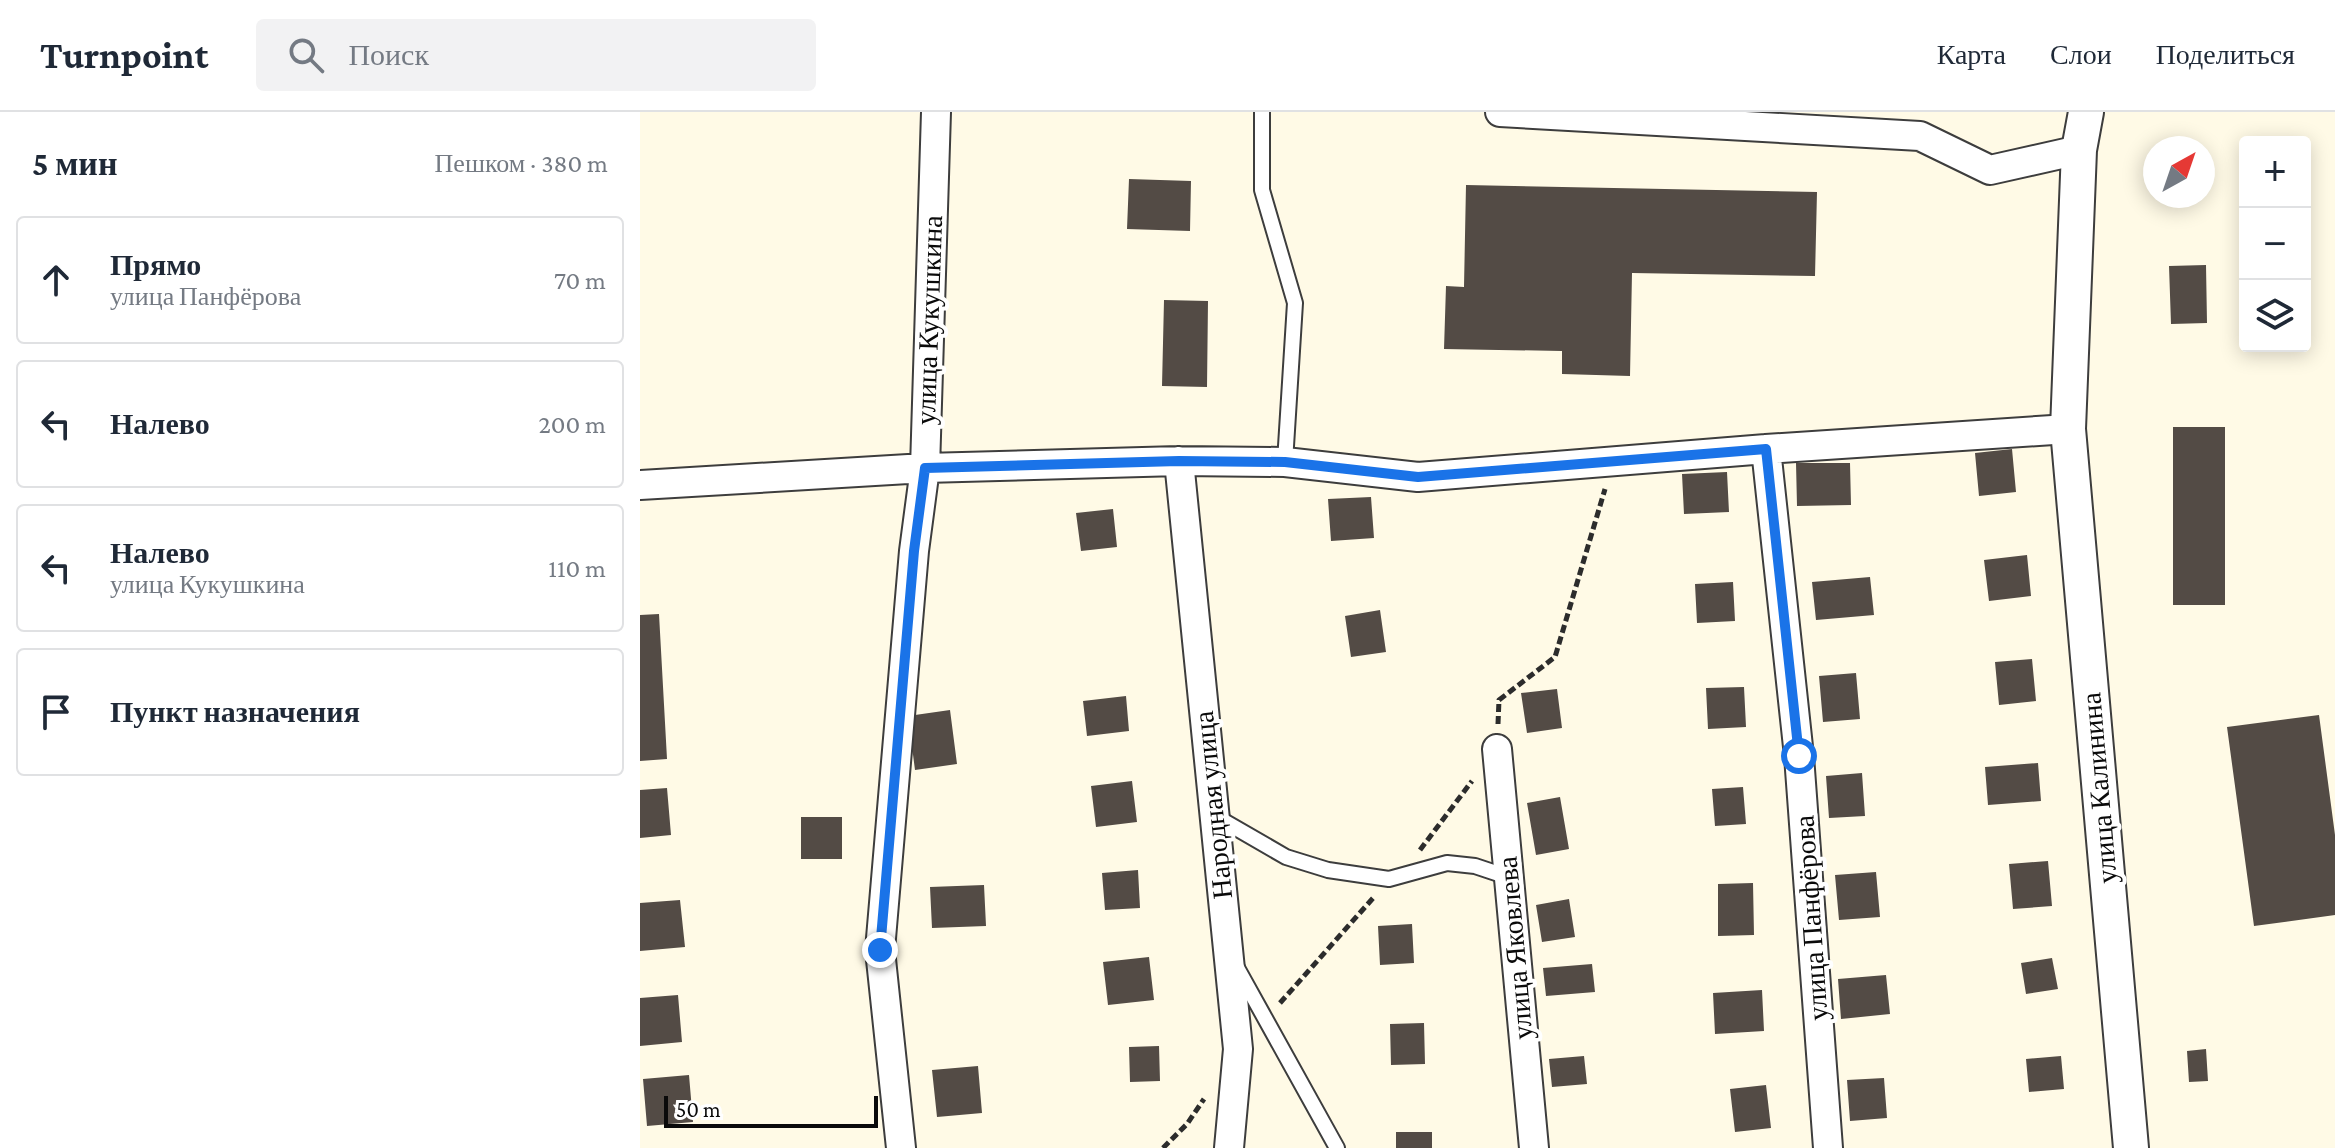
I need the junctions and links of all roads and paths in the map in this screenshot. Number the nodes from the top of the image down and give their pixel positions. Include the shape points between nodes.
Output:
1 (936, 112) edge
2 (1262, 112) edge
3 (1500, 112) edge
4 (2086, 112) edge
5 (2079, 150) junction
6 (2068, 429) junction
7 (1766, 449) junction
8 (1179, 461) junction
9 (1613, 461) junction
10 (1285, 462) junction
11 (925, 468) junction
12 (640, 485) edge
13 (1497, 749) junction
14 (1214, 815) junction
15 (1508, 877) junction
16 (1389, 879) junction
17 (1228, 952) junction
18 (1266, 1018) junction
19 (901, 1148) edge
20 (1229, 1148) edge
21 (1337, 1148) edge
22 (1534, 1148) edge
23 (1828, 1148) edge
24 (2131, 1148) edge

1 - 11 street, улица Кукушкина
2 - 10 lane via 1262,190 1295,303
3 - 5 street via 1920,136 1990,170
4 - 5 street, улица Калинина
5 - 6 street, улица Калинина
6 - 7 street
6 - 24 street, улица Калинина
7 - 9 street
7 - 23 street, улица Панфёрова via 1799,756
8 - 10 street
8 - 11 street
8 - 14 street, Народная улица
9 - 10 street via 1418,477
9 - 13 path via 1555,657 1499,700
11 - 12 street
11 - 19 street, улица Кукушкина via 880,950
13 - 15 street, улица Яковлева
13 - 16 path via 1409,863
14 - 16 lane via 1286,857
14 - 17 street, Народная улица
15 - 16 lane via 1447,863
15 - 22 street, улица Яковлева
16 - 18 path
17 - 18 lane
17 - 20 street, Народная улица via 1238,1049
18 - 21 lane

